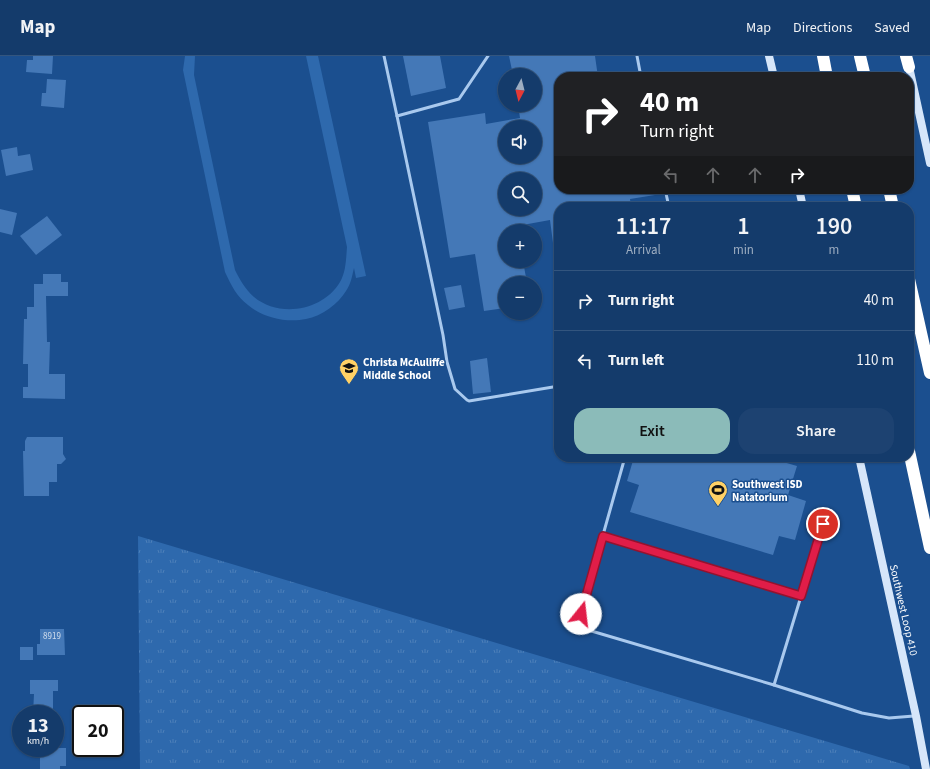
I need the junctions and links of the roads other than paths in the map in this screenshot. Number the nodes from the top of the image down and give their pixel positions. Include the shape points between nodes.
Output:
1 (384, 56) edge
2 (488, 56) edge
3 (637, 56) edge
4 (769, 56) edge
5 (823, 56) edge
6 (860, 56) edge
7 (907, 60) edge
8 (640, 72) edge
9 (773, 72) edge
10 (826, 72) edge
11 (864, 72) edge
12 (910, 72) edge
13 (914, 91) edge
14 (397, 116) junction
15 (930, 163) edge
16 (914, 301) edge
17 (930, 373) edge
18 (554, 387) edge
19 (624, 462) edge
20 (860, 462) edge
21 (911, 462) edge
22 (823, 524) dead end
23 (603, 536) junction
24 (930, 548) edge
25 (801, 596) junction
26 (774, 685) junction
27 (916, 716) junction
28 (926, 769) edge

1 - 14 lane
2 - 14 lane via 459,99
3 - 8 lane
4 - 9 main road
5 - 10 highway
6 - 11 highway
7 - 12 main road
13 - 15 main road
14 - 18 lane via 444,335 447,362 455,389 469,401
16 - 17 highway
19 - 23 lane
20 - 27 main road, Southwest Loop 410
21 - 24 highway
22 - 25 lane
23 - 25 lane
23 - 26 lane via 581,614 588,630
25 - 26 lane
26 - 27 lane via 862,713 889,718
27 - 28 main road, Southwest Loop 410

